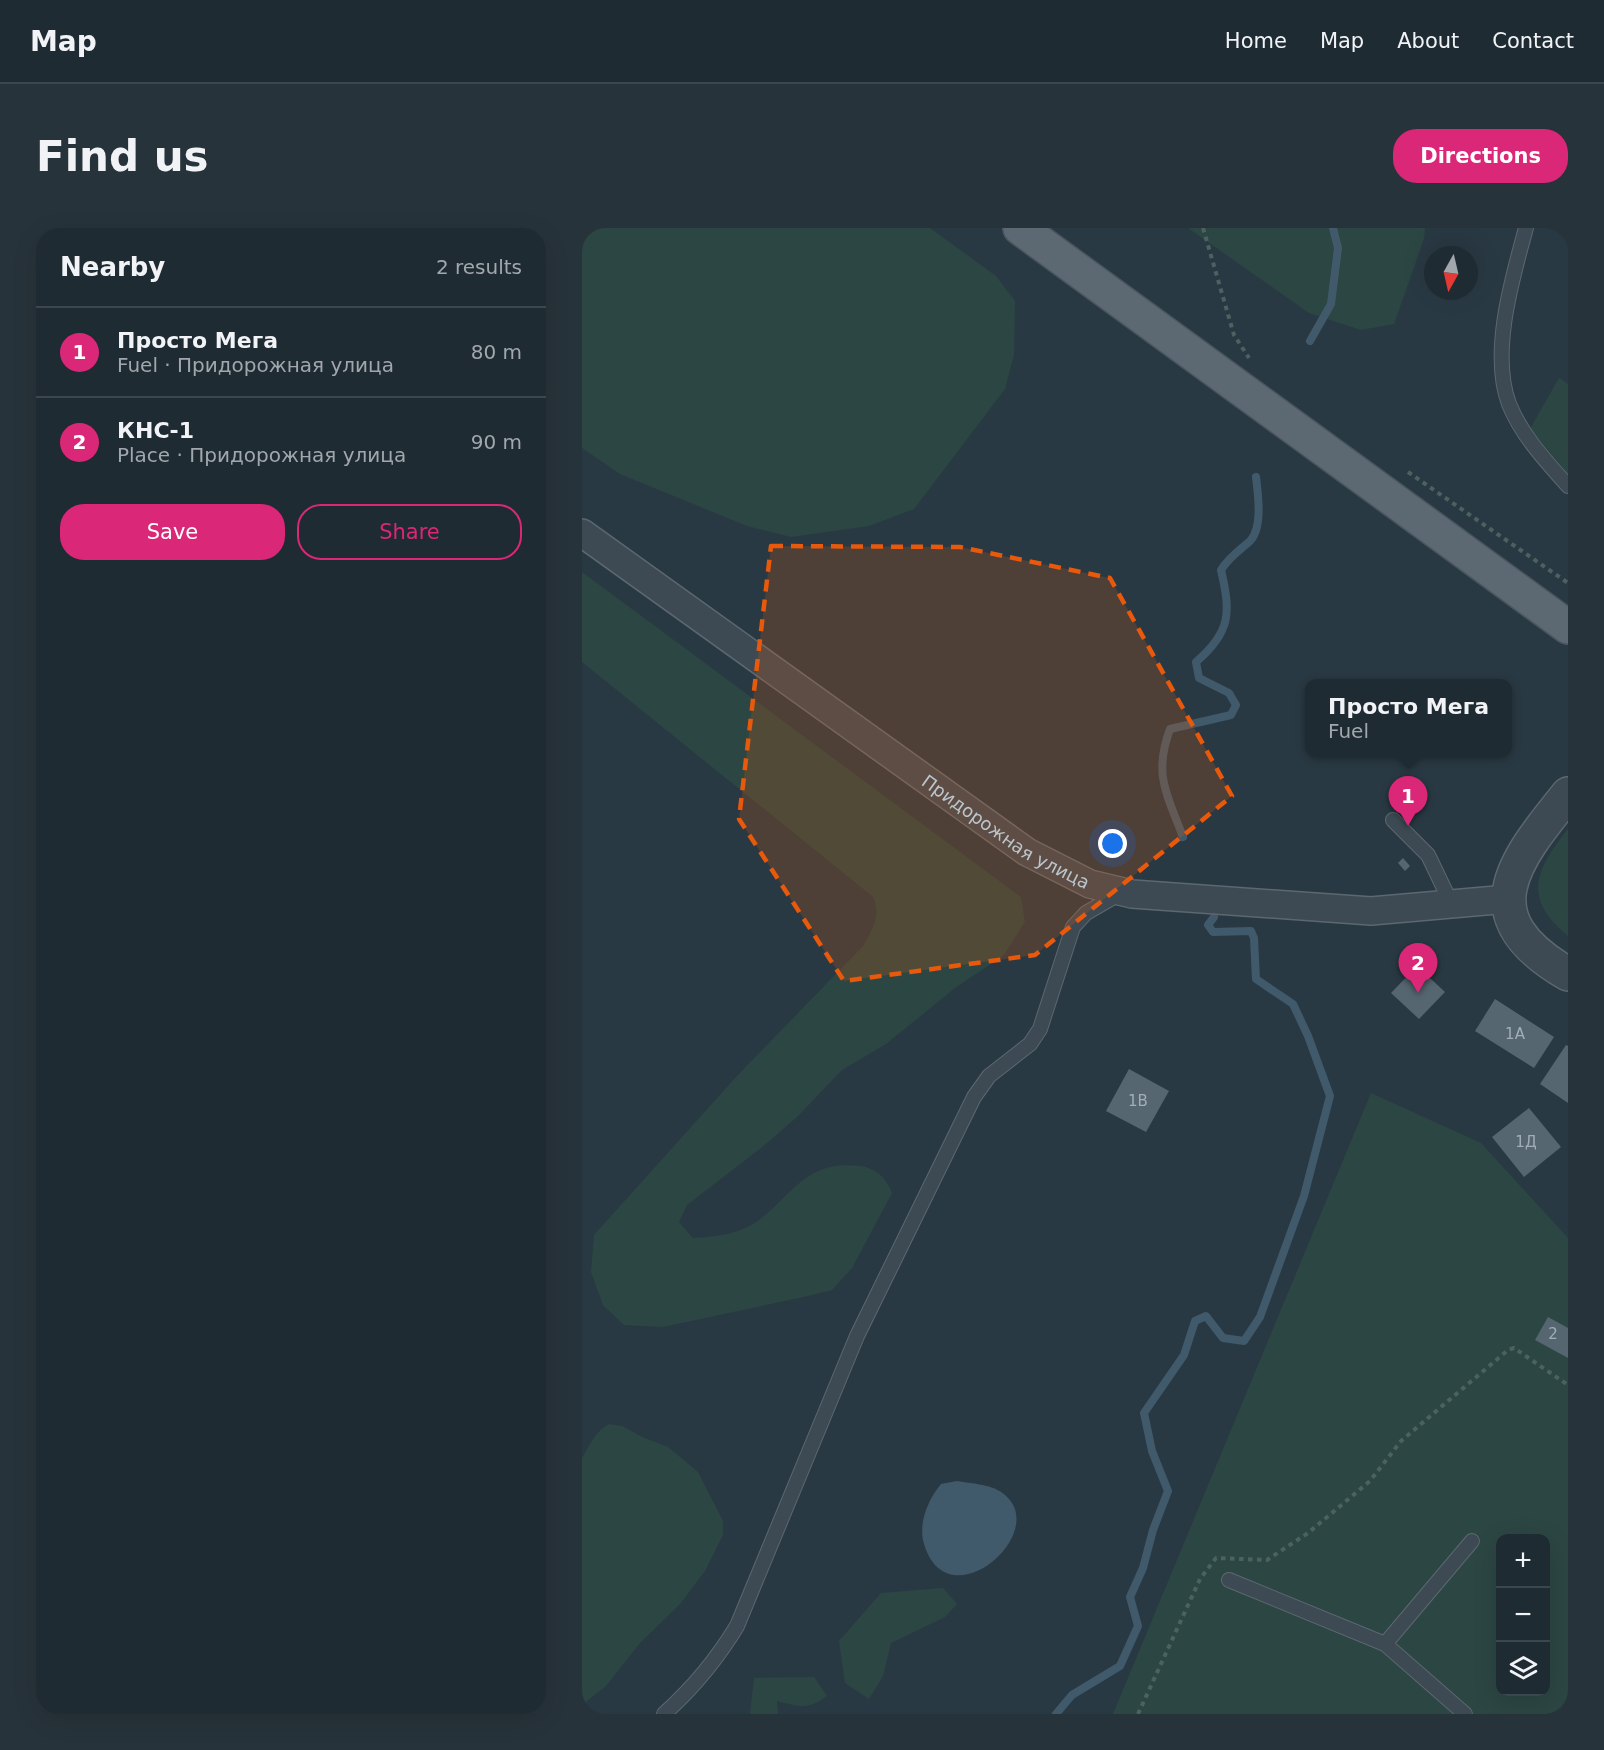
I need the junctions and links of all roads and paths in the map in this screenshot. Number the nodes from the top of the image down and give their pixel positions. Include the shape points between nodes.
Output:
1 (1020, 228) edge
2 (1203, 228) edge
3 (1526, 228) edge
4 (1254, 365) dead end
5 (1401, 467) dead end
6 (1568, 486) edge
7 (582, 533) edge
8 (1568, 583) edge
9 (1568, 627) edge
10 (1568, 794) edge
11 (1393, 820) dead end
12 (1121, 893) junction
13 (1508, 899) junction
14 (1452, 906) junction
15 (1568, 975) edge
16 (1568, 1385) edge
17 (1472, 1541) dead end
18 (1229, 1580) dead end
19 (1385, 1644) junction
20 (664, 1714) edge
21 (1138, 1714) edge
22 (1465, 1714) edge

1 - 9 main road
2 - 4 path via 1234,336
3 - 6 lane via 1500,344 1509,403 1530,443
5 - 8 path
7 - 12 street, Придорожная улица via 1027,852 1081,880
10 - 13 street via 1525,848 1515,868
11 - 14 lane via 1428,855
12 - 14 street, Придорожная улица via 1371,911
12 - 20 lane via 1086,913 1073,927 1040,1029 1030,1044 989,1076 974,1097 857,1336 737,1626 706,1670
13 - 14 street, Придорожная улица
13 - 15 street via 1523,939 1534,952
16 - 21 path via 1524,1353 1514,1348 1508,1350 1401,1441 1370,1481 1308,1533 1267,1560 1216,1558 1200,1579
17 - 19 lane
18 - 19 lane
19 - 22 lane

